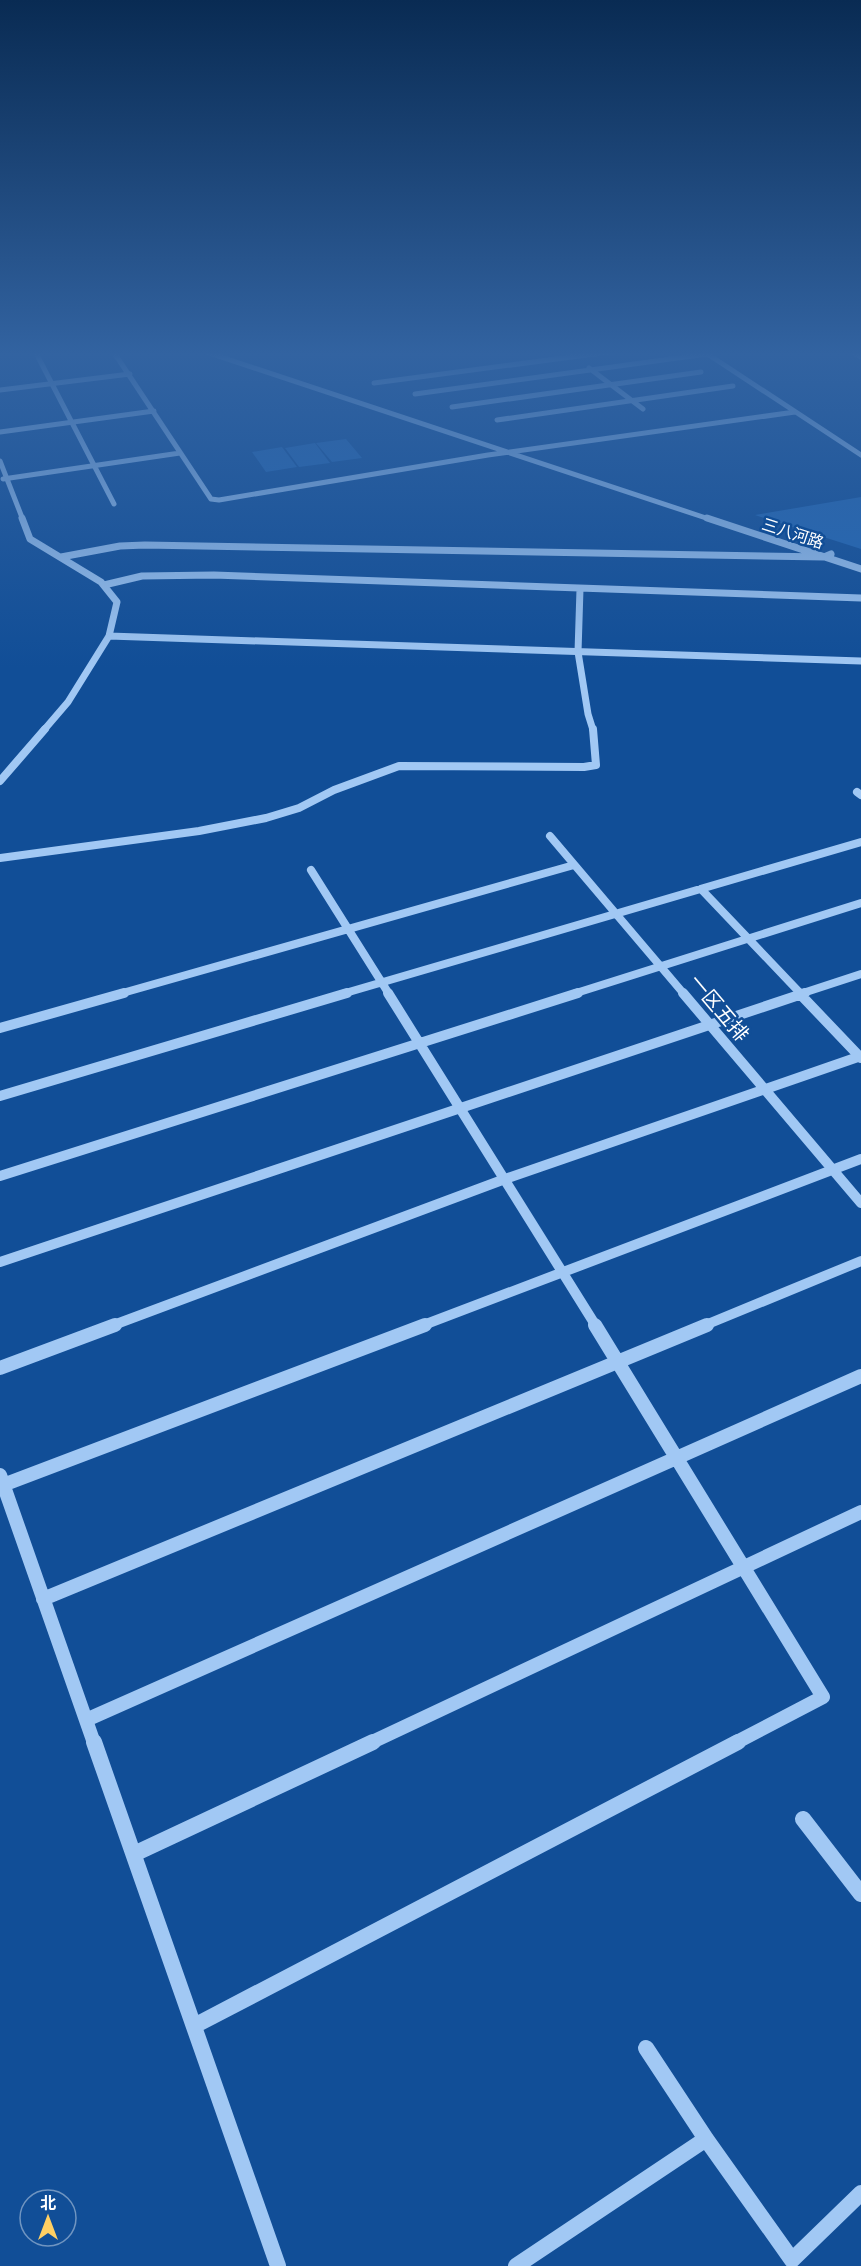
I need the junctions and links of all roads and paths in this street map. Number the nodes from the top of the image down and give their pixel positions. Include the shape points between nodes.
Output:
1 (90, 457) edge
2 (156, 457) edge
3 (183, 457) edge
4 (479, 457) edge
5 (522, 457) edge
6 (535, 457) edge
7 (0, 461) edge
8 (95, 466) junction
9 (4, 479) edge
10 (114, 504) dead end
11 (831, 554) junction
12 (61, 557) junction
13 (824, 557) junction
14 (861, 563) edge
15 (861, 569) edge
16 (104, 585) junction
17 (580, 589) junction
18 (861, 598) edge
19 (109, 636) junction
20 (578, 652) junction
21 (861, 661) edge
22 (0, 781) edge
23 (550, 836) dead end
24 (861, 842) edge
25 (0, 858) edge
26 (574, 865) junction
27 (311, 870) dead end
28 (701, 889) junction
29 (861, 903) edge
30 (615, 913) junction
31 (348, 929) junction
32 (747, 939) junction
33 (660, 967) junction
34 (861, 974) edge
35 (381, 982) junction
36 (800, 994) junction
37 (709, 1025) junction
38 (0, 1028) edge
39 (419, 1043) junction
40 (860, 1057) edge
41 (765, 1090) junction
42 (0, 1096) edge
43 (460, 1108) junction
44 (861, 1159) edge
45 (832, 1170) junction
46 (0, 1176) edge
47 (505, 1179) junction
48 (861, 1203) edge
49 (861, 1261) edge
50 (0, 1262) edge
51 (563, 1272) junction
52 (618, 1361) junction
53 (0, 1368) edge
54 (861, 1376) edge
55 (677, 1457) junction
56 (2, 1480) edge
57 (861, 1512) edge
58 (744, 1567) junction
59 (43, 1599) junction
60 (86, 1720) junction
61 (803, 1819) dead end
62 (134, 1854) junction
63 (861, 1894) edge
64 (194, 2026) junction
65 (646, 2048) dead end
66 (706, 2139) junction
67 (861, 2193) edge
68 (278, 2266) edge
69 (516, 2266) edge

1 - 8 street
2 - 8 street
3 - 4 street via 211,499 219,500
5 - 13 street, 三八河路
6 - 11 street, 三八河路
7 - 9 street
8 - 9 street
8 - 10 street
9 - 12 street via 30,539
11 - 13 street
11 - 14 street, 三八河路
12 - 13 street via 120,546 145,546
12 - 16 street
13 - 15 street, 三八河路
16 - 17 street via 142,576 214,575
16 - 19 street via 117,602
17 - 18 street
17 - 20 street
19 - 20 street
19 - 22 street via 68,702
20 - 21 street
20 - 25 street via 593,724 596,765 399,766 266,818
23 - 26 street, 一区五排
24 - 28 street
26 - 30 street, 一区五排
26 - 31 street
27 - 31 street
28 - 30 street
28 - 32 street
29 - 32 street
30 - 33 street, 一区五排
30 - 35 street
31 - 35 street
31 - 38 street
32 - 33 street
32 - 36 street
33 - 37 street, 一区五排
33 - 39 street
34 - 36 street
35 - 39 street
35 - 42 street
36 - 37 street
36 - 40 street
37 - 41 street, 一区五排
37 - 43 street
39 - 43 street
39 - 46 street
40 - 41 street
41 - 45 street, 一区五排
41 - 47 street
43 - 47 street
43 - 50 street
44 - 45 street
45 - 48 street, 一区五排
45 - 51 street
47 - 51 street
47 - 53 street
49 - 52 street
51 - 52 street
51 - 56 street
52 - 55 street
52 - 59 street
54 - 55 street
55 - 58 street
55 - 60 street
56 - 59 street
57 - 58 street
58 - 62 street
58 - 64 street via 823,1697
59 - 60 street
60 - 62 street
61 - 63 street
62 - 64 street
64 - 68 street
65 - 66 street
66 - 67 street via 792,2260
66 - 69 street

